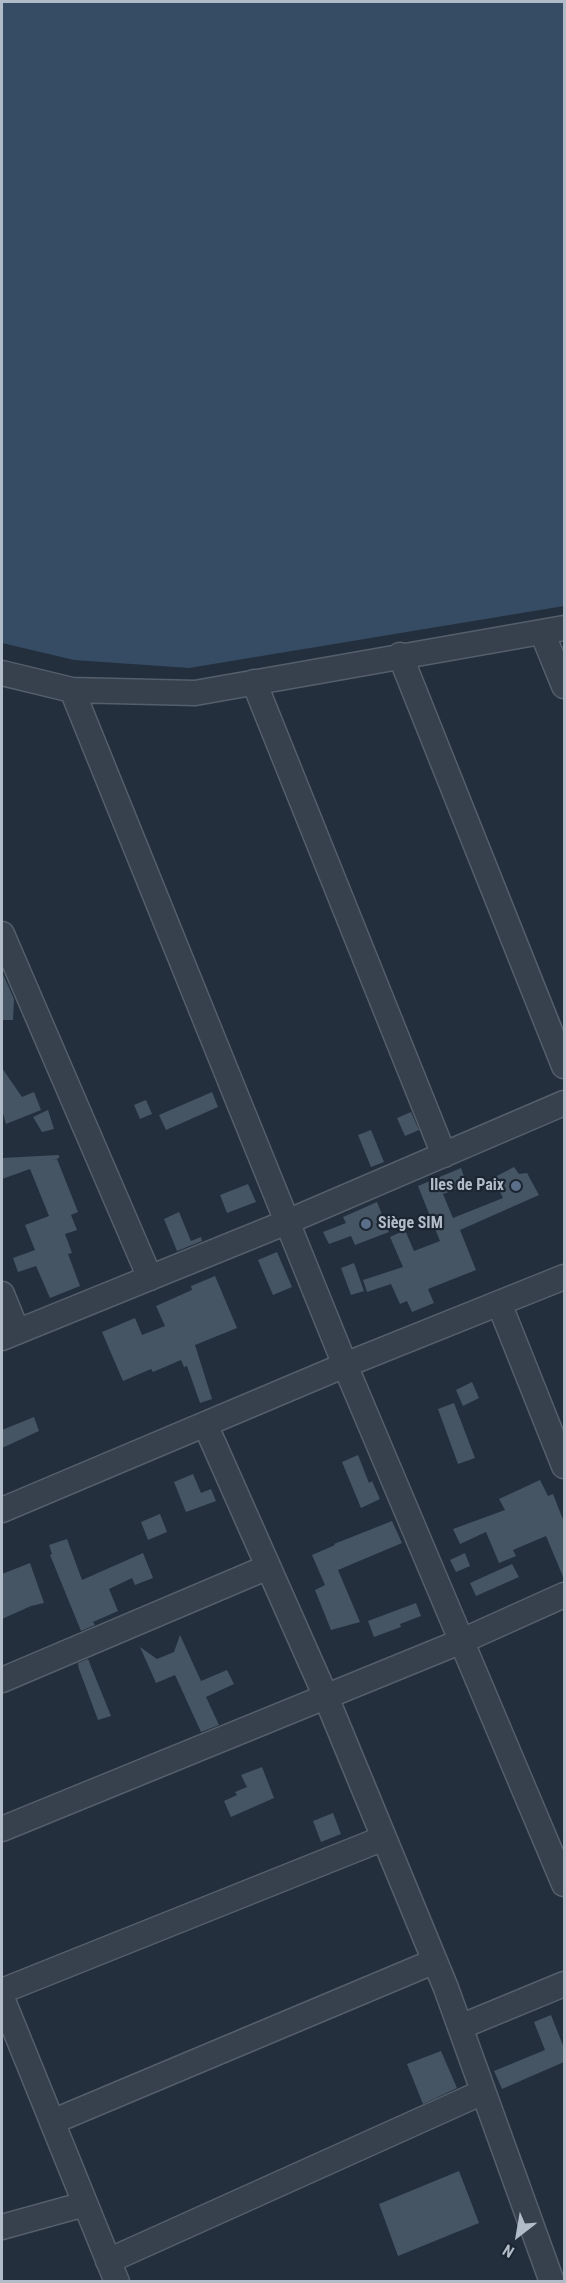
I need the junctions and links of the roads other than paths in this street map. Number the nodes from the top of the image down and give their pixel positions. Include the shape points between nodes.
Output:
1 (553, 630) edge
2 (400, 655) junction
3 (2, 673) edge
4 (254, 682) junction
5 (564, 686) edge
6 (72, 690) junction
7 (2, 934) edge
8 (564, 1066) edge
9 (564, 1103) edge
10 (444, 1155) junction
11 (287, 1222) junction
12 (564, 1277) edge
13 (150, 1278) junction
14 (2, 1294) edge
15 (499, 1303) junction
16 (9, 1335) edge
17 (345, 1365) junction
18 (205, 1424) junction
19 (562, 1453) edge
20 (2, 1510) edge
21 (268, 1567) junction
22 (564, 1595) edge
23 (462, 1641) junction
24 (2, 1680) edge
25 (326, 1696) junction
26 (2, 1829) edge
27 (554, 1833) edge
28 (384, 1838) junction
29 (564, 1884) edge
30 (435, 1961) junction
31 (564, 1984) edge
32 (2, 1991) edge
33 (2, 1998) edge
34 (460, 2027) junction
35 (483, 2092) junction
36 (52, 2122) junction
37 (85, 2204) junction
38 (2, 2227) edge
39 (113, 2271) edge
40 (552, 2282) edge

1 - 2 street
1 - 5 street
2 - 4 street
2 - 8 street
3 - 6 street
4 - 6 street via 195,693
4 - 10 street
6 - 11 street
7 - 13 street
9 - 10 street
10 - 11 street
11 - 13 street
11 - 17 street
12 - 15 street
13 - 16 street
14 - 16 street
15 - 17 street
15 - 19 street
17 - 18 street
17 - 23 street
18 - 20 street
18 - 21 street
21 - 24 street
21 - 25 street
22 - 23 street
23 - 25 street
23 - 27 street
25 - 26 street
25 - 28 street
27 - 29 street
28 - 30 street
28 - 32 street
30 - 34 street
30 - 36 street
31 - 34 street
33 - 36 street
34 - 35 street
35 - 39 street
35 - 40 street
36 - 37 street
37 - 38 street
37 - 39 street

